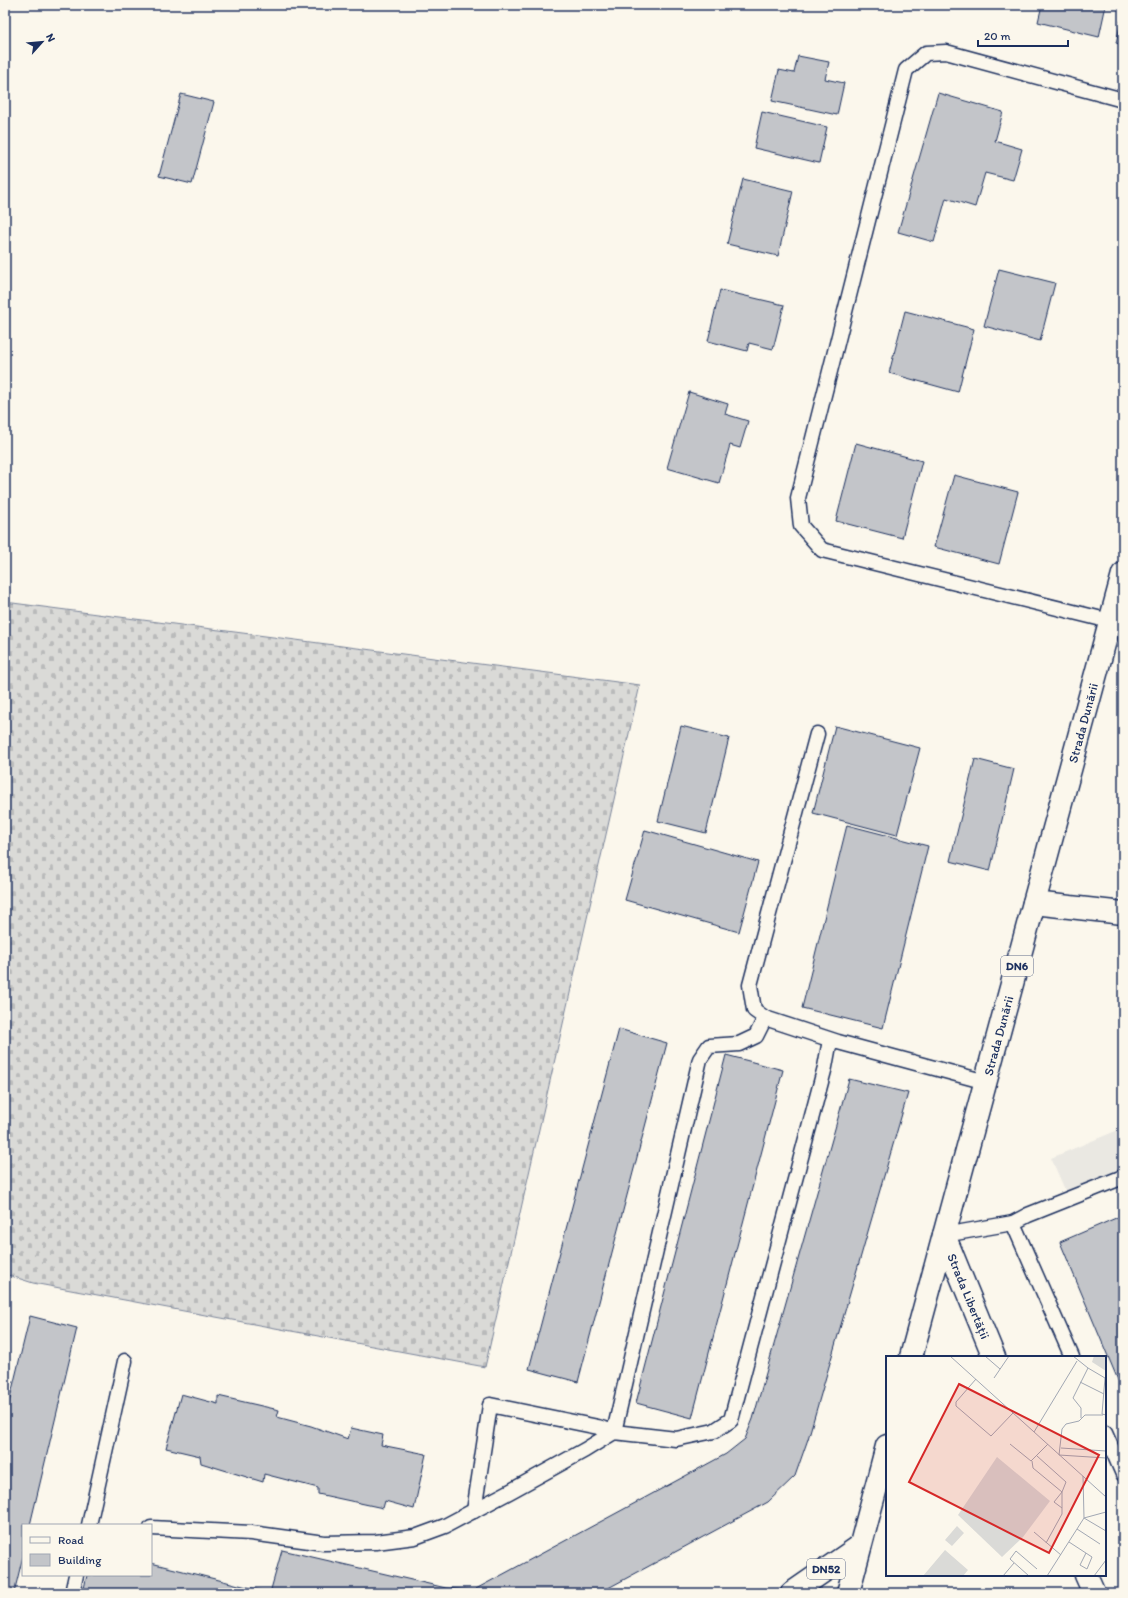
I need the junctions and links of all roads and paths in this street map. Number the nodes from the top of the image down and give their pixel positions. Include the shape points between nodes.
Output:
1 (1123, 100) edge
2 (1123, 574) edge
3 (1110, 621) junction
4 (817, 734) dead end
5 (1034, 903) junction
6 (1123, 913) edge
7 (765, 1018) junction
8 (830, 1040) junction
9 (986, 1082) junction
10 (1123, 1177) edge
11 (1013, 1223) junction
12 (944, 1235) junction
13 (911, 1356) edge
14 (994, 1356) edge
15 (1072, 1356) edge
16 (125, 1360) dead end
17 (614, 1432) junction
18 (1106, 1435) edge
19 (886, 1450) edge
20 (1123, 1474) edge
21 (474, 1511) junction
22 (89, 1524) edge
23 (152, 1528) edge
24 (860, 1546) junction
25 (76, 1576) edge
26 (1086, 1576) edge
27 (72, 1593) edge
28 (792, 1593) edge
29 (848, 1593) edge
30 (1094, 1593) edge

1 - 3 lane via 946,52 926,53 906,70 798,498 801,526 822,550
2 - 3 main road, Strada Dunării / DN6
3 - 5 main road, Strada Dunării / DN6
4 - 7 lane via 750,985 754,1010
5 - 6 main road
5 - 9 main road, Strada Dunării / DN6
7 - 8 lane
7 - 17 lane via 756,1036 739,1044 709,1046 700,1059
8 - 9 lane
8 - 17 lane via 731,1420 714,1431 676,1439
9 - 12 main road, Strada Dunării / DN6
10 - 11 lane
11 - 12 lane
11 - 15 lane
12 - 13 main road, Strada Dunării / DN6
12 - 14 main road, Strada Libertății
16 - 22 lane
17 - 21 lane
17 - 21 lane via 490,1406
18 - 20 lane
19 - 24 main road
21 - 23 lane via 445,1526 415,1537 376,1542 324,1543 251,1533
24 - 28 main road, DN52
24 - 29 main road
25 - 27 lane
26 - 30 main road

